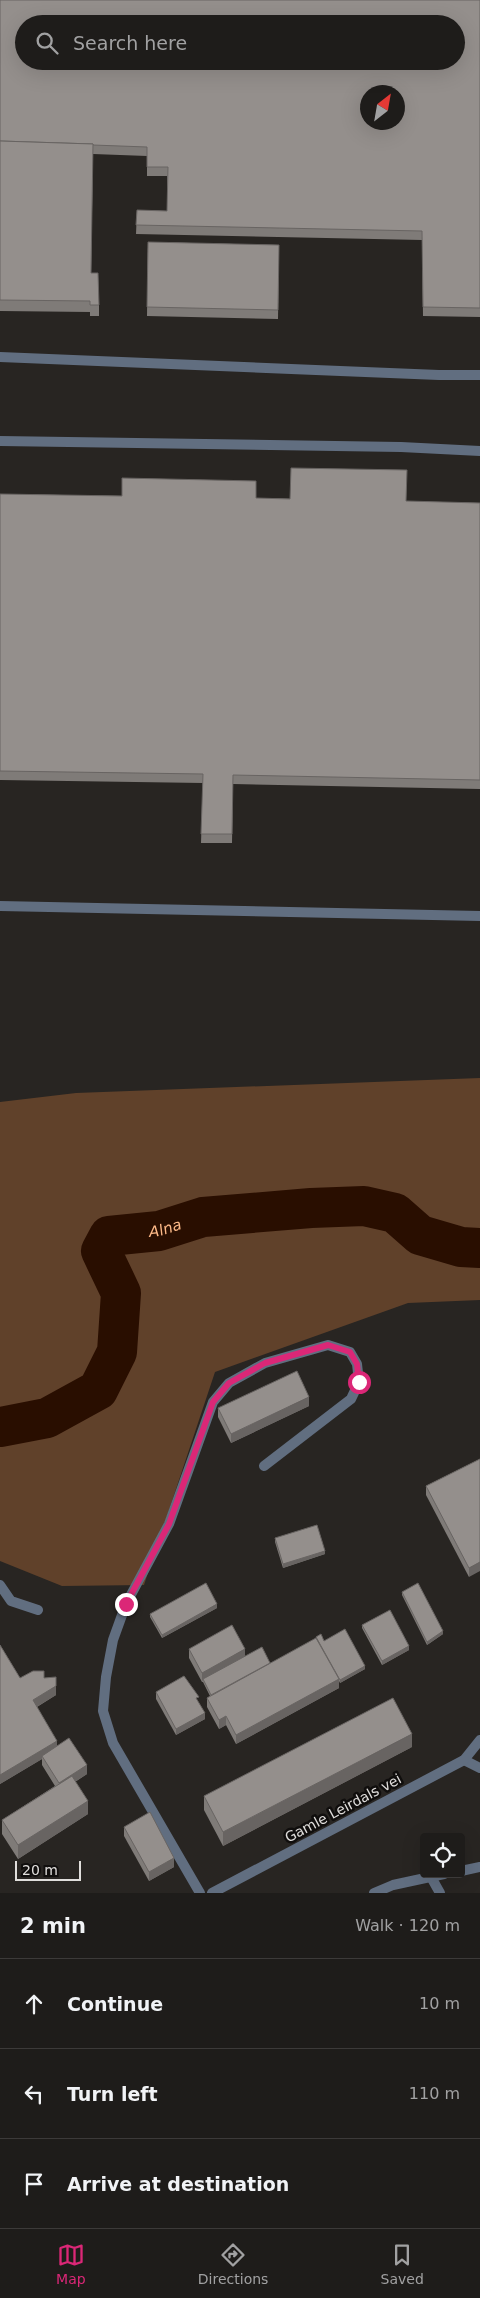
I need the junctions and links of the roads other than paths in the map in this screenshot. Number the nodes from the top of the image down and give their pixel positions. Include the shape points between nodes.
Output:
1 (0, 357) edge
2 (480, 375) edge
3 (0, 441) edge
4 (480, 451) edge
5 (0, 906) edge
6 (480, 916) edge
7 (264, 1466) dead end
8 (0, 1585) edge
9 (38, 1610) dead end
10 (480, 1740) edge
11 (464, 1760) junction
12 (480, 1768) edge
13 (480, 1867) edge
14 (465, 1870) edge
15 (426, 1878) edge
16 (432, 1878) edge
17 (200, 1893) edge
18 (212, 1893) edge
19 (374, 1893) edge
20 (440, 1893) edge

1 - 2 street
3 - 4 street
5 - 6 street
7 - 17 street via 351,1400 359,1382 357,1364 350,1352 328,1345 265,1363 229,1383 213,1402 169,1524 126,1604 113,1640 103,1711 113,1743
8 - 9 street via 11,1601
10 - 11 street, Gamle Leirdals vei
11 - 12 street
11 - 18 street, Gamle Leirdals vei
13 - 14 street
15 - 19 street
16 - 20 street

